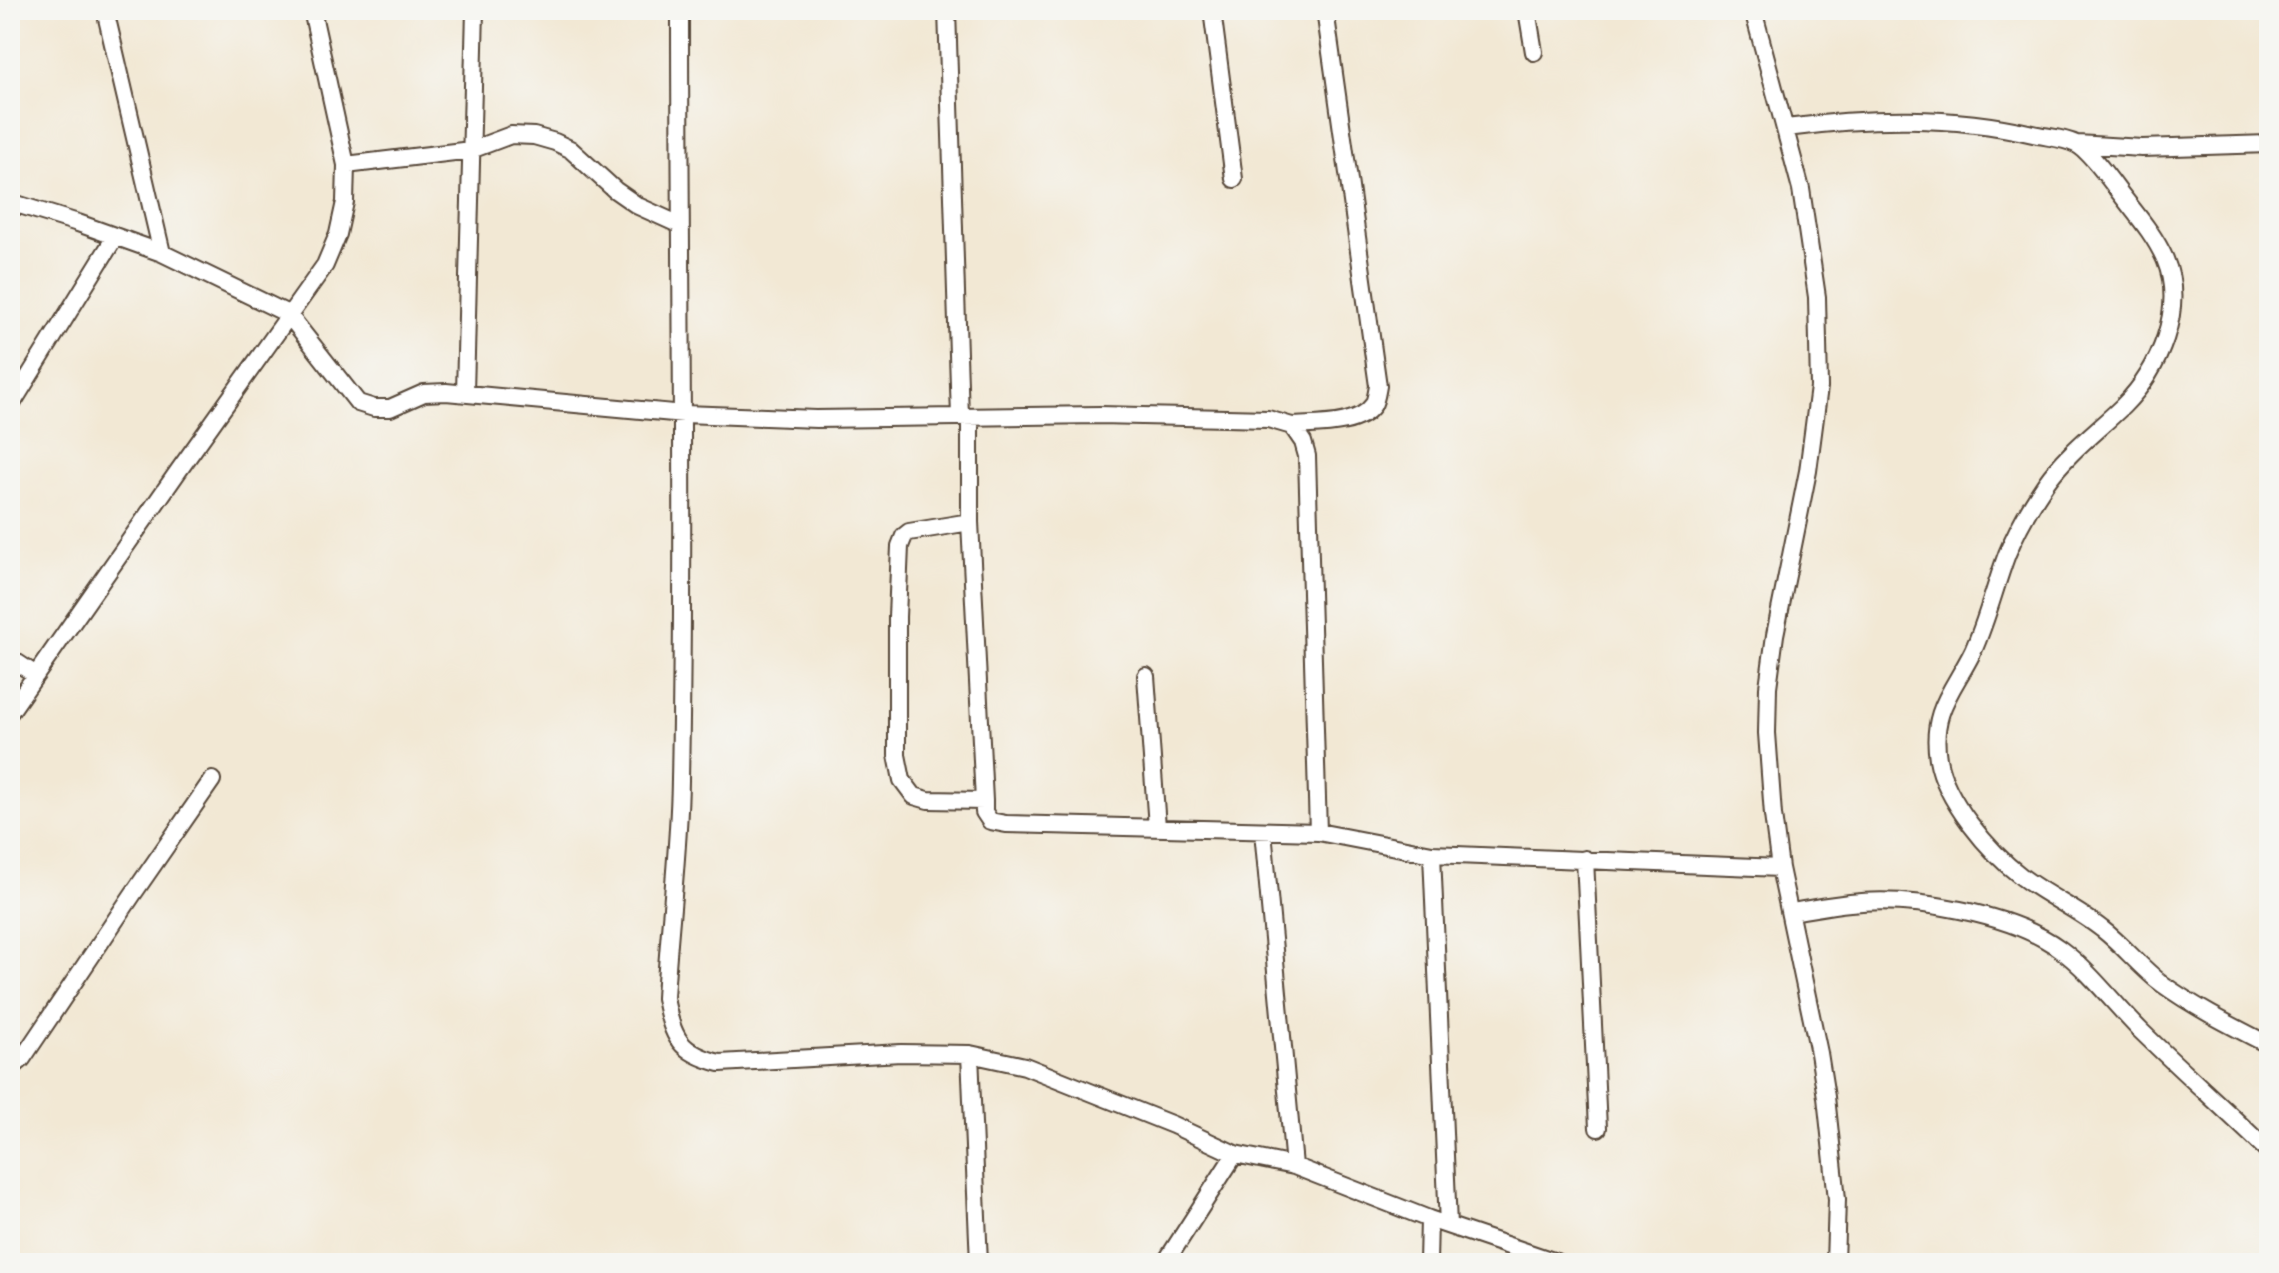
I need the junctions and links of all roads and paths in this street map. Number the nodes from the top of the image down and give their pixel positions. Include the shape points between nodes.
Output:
1 (105, 10) edge
2 (312, 10) edge
3 (475, 10) edge
4 (680, 10) edge
5 (947, 10) edge
6 (1212, 10) edge
7 (1325, 10) edge
8 (1527, 10) edge
9 (1753, 10) edge
10 (1534, 52) dead end
11 (1786, 128) junction
12 (2077, 144) junction
13 (2269, 144) edge
14 (471, 150) junction
15 (346, 165) junction
16 (1234, 179) dead end
17 (10, 202) edge
18 (680, 225) junction
19 (115, 237) junction
20 (162, 253) junction
21 (288, 314) junction
22 (465, 392) junction
23 (10, 407) edge
24 (684, 414) junction
25 (965, 417) junction
26 (1292, 426) junction
27 (970, 522) junction
28 (10, 658) edge
29 (36, 675) junction
30 (1146, 676) dead end
31 (10, 712) edge
32 (212, 780) dead end
33 (984, 801) junction
34 (1157, 827) junction
35 (1263, 831) junction
36 (1318, 832) junction
37 (1432, 854) junction
38 (1585, 859) junction
39 (1780, 868) junction
40 (1790, 912) junction
41 (2269, 1045) edge
42 (970, 1054) junction
43 (10, 1069) edge
44 (1598, 1128) dead end
45 (2269, 1152) edge
46 (1235, 1154) junction
47 (1294, 1166) junction
48 (1429, 1219) junction
49 (1448, 1225) junction
50 (979, 1263) edge
51 (1165, 1263) edge
52 (1428, 1263) edge
53 (1559, 1263) edge
54 (1835, 1263) edge

1 - 20 street
2 - 15 street
3 - 14 street
4 - 18 street
5 - 25 street
6 - 16 street
7 - 26 street via 1378,386 1374,403 1360,416
8 - 10 street
9 - 11 street
11 - 12 street via 1909,118 2008,128
11 - 39 street via 1814,268 1820,369 1808,471 1768,687 1769,771
12 - 13 street
12 - 41 street via 2151,233 2166,261 2171,278 2168,329 2145,381 2060,463 2029,510 2007,554 1973,650 1942,704 1938,759 1966,817 2022,877 2098,926 2177,994
14 - 15 street
14 - 18 street via 511,135 555,142 638,206
14 - 22 street
15 - 21 street via 338,234 325,265
17 - 19 street
18 - 24 street
19 - 20 street
19 - 23 street
20 - 21 street
21 - 22 street via 358,403 367,407 390,408 424,393
21 - 29 street
22 - 24 street
24 - 25 street
24 - 42 street via 680,782 665,998 670,1025 698,1058 720,1063
25 - 26 street via 1268,419
25 - 27 street
26 - 36 street via 1303,442 1309,481
27 - 33 street
27 - 33 street via 909,532 900,546 897,755 902,780 914,796
28 - 29 street
29 - 31 street
30 - 34 street
32 - 43 street via 22,1059
33 - 34 street via 990,821 1006,824
34 - 35 street
35 - 36 street
35 - 47 street
36 - 37 street
37 - 38 street
37 - 49 street
38 - 39 street
38 - 44 street
39 - 40 street
40 - 45 street via 1852,902 1907,902 1978,915 2045,939
40 - 54 street via 1826,1097 1837,1199
42 - 46 street via 1057,1077
42 - 50 street
46 - 47 street
46 - 51 street
47 - 48 street
48 - 49 street
48 - 52 street
49 - 53 street

